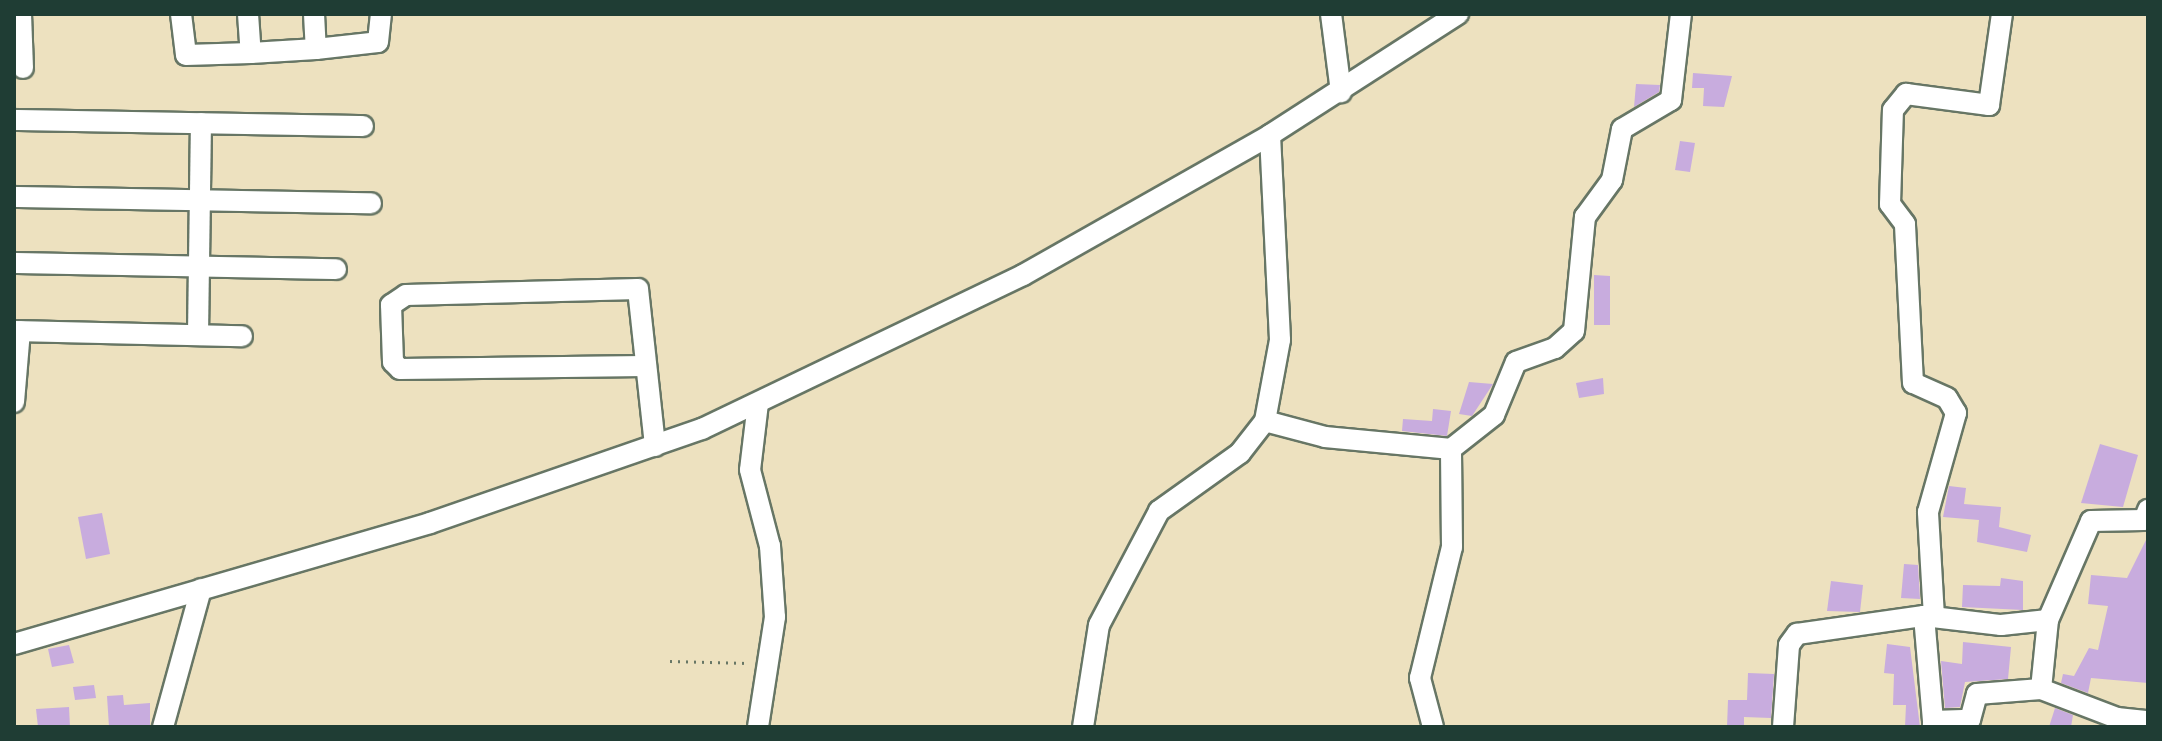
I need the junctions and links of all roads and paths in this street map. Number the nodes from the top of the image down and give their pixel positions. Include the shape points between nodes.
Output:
1 (21, 14) edge
2 (181, 14) edge
3 (248, 14) edge
4 (314, 14) edge
5 (381, 14) edge
6 (1331, 14) edge
7 (1458, 14) edge
8 (1681, 14) edge
9 (2002, 14) edge
10 (316, 49) junction
11 (251, 53) junction
12 (23, 68) dead end
13 (1341, 92) junction
14 (14, 120) edge
15 (201, 123) junction
16 (363, 126) dead end
17 (1270, 135) junction
18 (14, 197) edge
19 (200, 200) junction
20 (371, 203) dead end
21 (14, 263) edge
22 (199, 266) junction
23 (336, 269) dead end
24 (17, 331) edge
25 (198, 335) junction
26 (242, 336) dead end
27 (645, 366) junction
28 (14, 402) edge
29 (758, 403) junction
30 (1265, 421) junction
31 (655, 446) junction
32 (1451, 449) junction
33 (2148, 510) edge
34 (201, 589) junction
35 (1929, 617) junction
36 (2048, 620) junction
37 (14, 644) edge
38 (771, 646) junction
39 (670, 661) dead end
40 (2041, 689) junction
41 (2148, 721) edge
42 (1933, 724) edge
43 (163, 727) edge
44 (758, 727) edge
45 (1083, 727) edge
46 (1433, 727) edge
47 (1783, 727) edge

1 - 12 street
2 - 11 street via 186,55
3 - 11 street
4 - 10 street
5 - 10 street via 378,42
6 - 13 street
7 - 13 street
8 - 32 street via 1671,100 1622,129 1612,180 1585,217 1574,331 1555,348 1516,362 1494,415
9 - 35 street via 1989,105 1906,94 1893,110 1890,204 1905,224 1913,383 1947,398 1956,413 1928,512
10 - 11 street
13 - 17 street
14 - 15 street
15 - 16 street
15 - 19 street
17 - 29 street via 988,293
17 - 30 street via 1280,340
18 - 19 street
19 - 20 street
19 - 22 street
21 - 22 street
22 - 23 street
22 - 25 street
24 - 25 street
24 - 28 street
25 - 26 street
27 - 27 street via 638,289 406,295 391,305 393,362 400,369
27 - 31 street
29 - 31 street
29 - 38 street via 750,470 775,572
30 - 32 street via 1340,440
30 - 45 street via 1240,453 1159,511 1099,625
31 - 34 street via 416,528
32 - 46 street via 1452,547 1420,678
33 - 36 street via 2144,520 2091,521
34 - 37 street
34 - 43 street
35 - 36 street via 2001,625
35 - 42 street
35 - 47 street via 1797,634 1789,645
36 - 40 street
38 - 39 path via 742,667
38 - 44 street
40 - 41 street via 2117,718
40 - 42 street via 1977,694 1970,720

